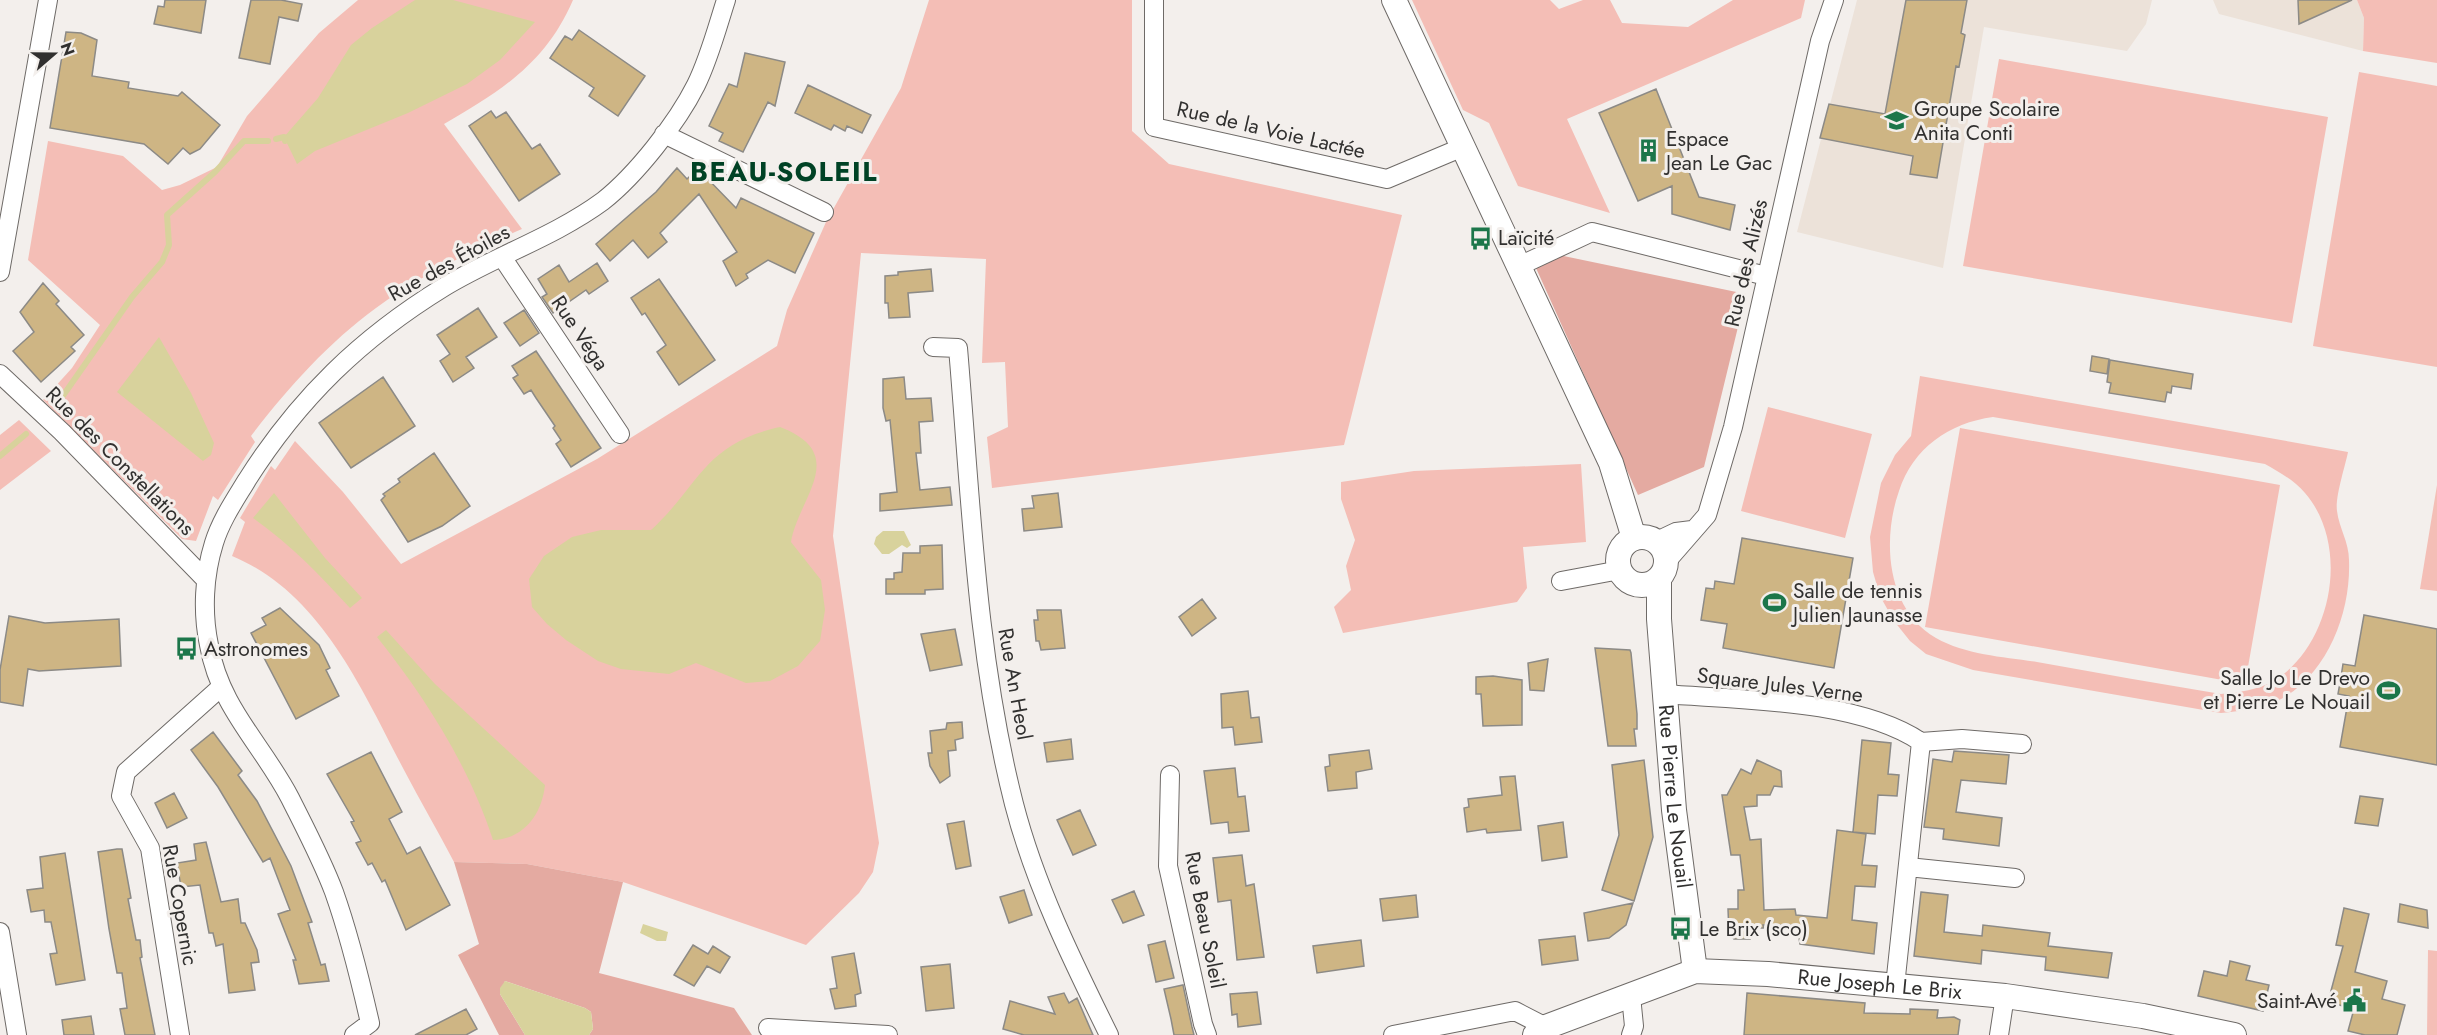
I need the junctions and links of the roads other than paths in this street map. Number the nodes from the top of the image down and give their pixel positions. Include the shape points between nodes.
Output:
1 (48, 0) edge
2 (726, 0) edge
3 (1154, 0) edge
4 (1394, 0) edge
5 (1834, 0) edge
6 (664, 134) junction
7 (1463, 147) junction
8 (824, 212) dead end
9 (502, 257) junction
10 (1517, 267) junction
11 (0, 272) edge
12 (1766, 276) junction
13 (933, 347) dead end
14 (0, 374) edge
15 (620, 434) dead end
16 (1646, 562) junction
17 (206, 580) junction
18 (1561, 581) dead end
19 (220, 688) junction
20 (1664, 694) junction
21 (1920, 742) junction
22 (2022, 744) dead end
23 (1170, 776) dead end
24 (1908, 867) junction
25 (2015, 878) dead end
26 (0, 932) edge
27 (1695, 971) junction
28 (1895, 986) junction
29 (1631, 996) junction
30 (2005, 996) junction
31 (768, 1028) dead end
32 (362, 1031) edge
33 (1541, 1031) edge
34 (17, 1035) edge
35 (180, 1035) edge
36 (888, 1035) edge
37 (1109, 1035) edge
38 (1208, 1035) edge
39 (1393, 1035) edge
40 (1631, 1035) edge
41 (1999, 1035) edge
42 (2234, 1035) edge

1 - 11 street
2 - 6 street, Rue des Étoiles via 696,86
3 - 7 street, Rue de la Voie Lactée via 1154,127 1387,179
4 - 7 street
5 - 12 street, Rue des Alizés via 1820,41
6 - 8 street
6 - 9 street, Rue des Étoiles via 604,200 542,239
7 - 10 street, Rue Pierre Le Nouail
9 - 15 street, Rue Véga
9 - 17 street, Rue des Étoiles via 446,286 386,325 313,391 260,460 227,513 214,542
10 - 12 street via 1592,232
10 - 16 street, Rue Pierre Le Nouail via 1611,463
12 - 16 street, Rue des Alizés via 1733,427 1707,515
13 - 37 street, Rue An Heol via 958,348 982,633 1014,804 1055,923
14 - 17 street, Rue des Constellations
16 - 18 street
16 - 20 street, Rue Pierre Le Nouail via 1659,619
17 - 19 street, Rue des Étoiles via 208,644
19 - 32 street, Rue des Étoiles via 288,795 334,891
19 - 35 street, Rue Copernic via 126,772 121,796 150,848
20 - 21 street, Square Jules Verne via 1845,712 1908,733
20 - 27 street, Rue Pierre Le Nouail
21 - 22 street via 1962,739
21 - 24 street
23 - 38 street, Rue Beau Soleil via 1168,866
24 - 25 street
24 - 28 street
26 - 34 street
27 - 28 street, Rue Joseph Le Brix
27 - 29 street, Rue Joseph Le Brix
28 - 30 street, Rue Joseph Le Brix
29 - 33 street, Rue Joseph Le Brix
29 - 40 street
30 - 41 street
30 - 42 street, Rue Joseph Le Brix via 2143,1016
31 - 36 street
33 - 39 street via 1515,1011

